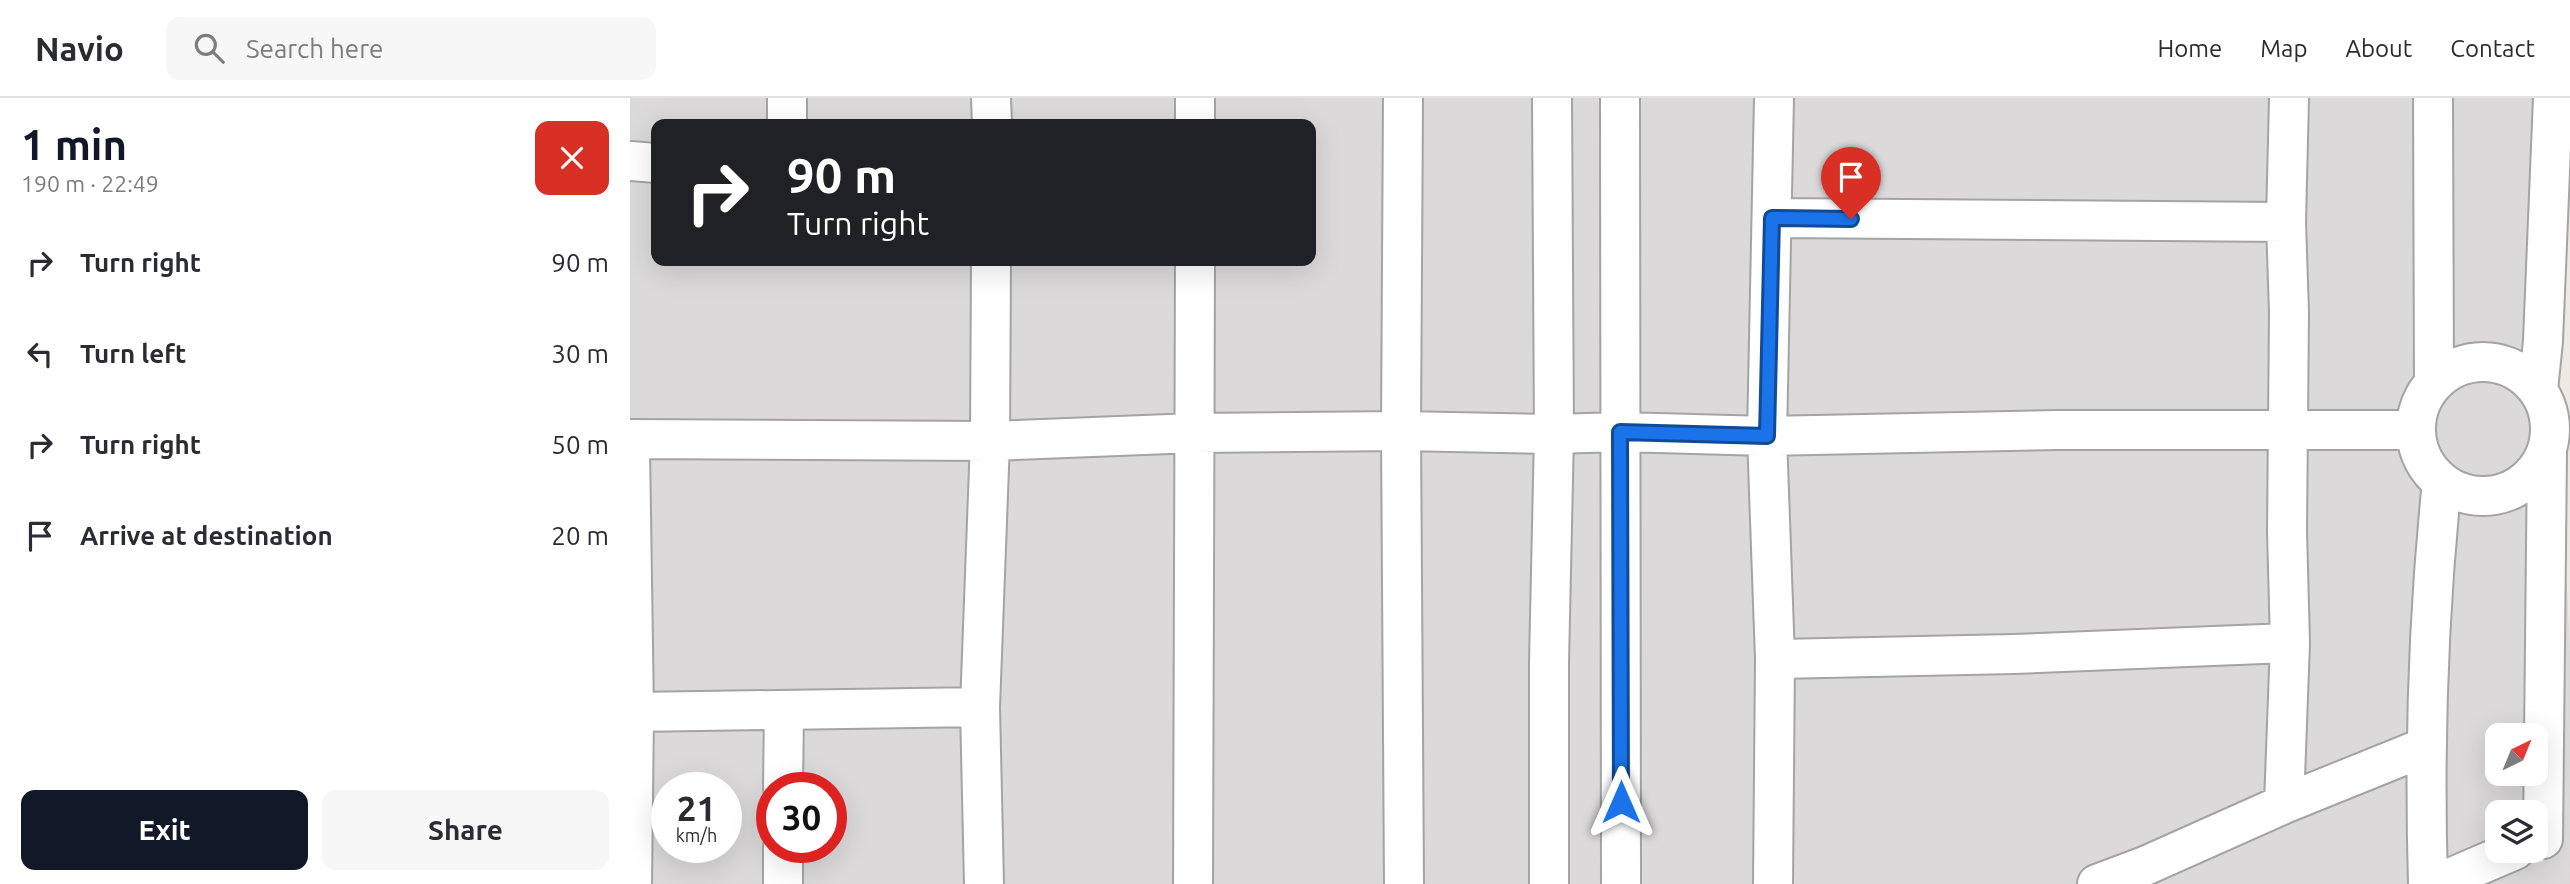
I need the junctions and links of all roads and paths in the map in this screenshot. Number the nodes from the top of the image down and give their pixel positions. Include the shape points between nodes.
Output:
1 (787, 98) edge
2 (991, 98) edge
3 (1195, 98) edge
4 (1403, 98) edge
5 (1552, 98) edge
6 (1620, 98) edge
7 (1774, 98) edge
8 (2289, 98) edge
9 (2434, 98) edge
10 (2553, 98) edge
11 (787, 119) edge
12 (992, 119) edge
13 (1195, 119) edge
14 (630, 161) edge
15 (651, 163) edge
16 (1772, 218) junction
17 (2286, 222) junction
18 (991, 266) edge
19 (1195, 266) edge
20 (2434, 382) junction
21 (2538, 390) junction
22 (2290, 430) junction
23 (2416, 430) junction
24 (1401, 431) junction
25 (1620, 432) junction
26 (1195, 433) junction
27 (1553, 434) junction
28 (1767, 436) junction
29 (630, 439) edge
30 (990, 441) junction
31 (630, 449) edge
32 (2547, 450) junction
33 (2442, 482) junction
34 (2290, 643) junction
35 (1775, 659) junction
36 (980, 707) junction
37 (784, 710) junction
38 (634, 712) junction
39 (2425, 747) junction
40 (783, 772) edge
41 (2542, 800) edge
42 (2284, 804) junction
43 (783, 863) edge
44 (2485, 863) edge
45 (632, 884) edge
46 (783, 884) edge
47 (984, 884) edge
48 (1193, 884) edge
49 (1404, 884) edge
50 (1549, 884) edge
51 (1621, 884) edge
52 (1773, 884) edge
53 (2097, 884) edge
54 (2428, 884) edge
55 (2436, 884) edge

1 - 11 street
2 - 12 street
3 - 13 street
4 - 24 street
5 - 27 street
6 - 25 street
7 - 16 street
8 - 17 street
9 - 20 street
10 - 21 street
14 - 15 street
16 - 17 street
16 - 28 street
17 - 22 street
18 - 30 street
19 - 26 street
20 - 21 street via 2453,369 2476,362 2499,364 2521,374
20 - 23 street via 2420,405
21 - 32 street via 2547,409
22 - 23 street
22 - 28 street
22 - 34 street
23 - 33 street via 2419,450
24 - 26 street
24 - 27 street
24 - 49 street
25 - 27 street
25 - 28 street
25 - 51 street
26 - 30 street
26 - 48 street
27 - 50 street
28 - 35 street
29 - 30 street
30 - 36 street
31 - 38 street
32 - 33 street via 2537,470 2502,494 2460,492
32 - 41 street
33 - 39 street
34 - 35 street
34 - 42 street
35 - 52 street
36 - 37 street
36 - 47 street
37 - 38 street
37 - 40 street
38 - 45 street
39 - 42 street
39 - 54 street
42 - 53 street
43 - 46 street
44 - 55 street

